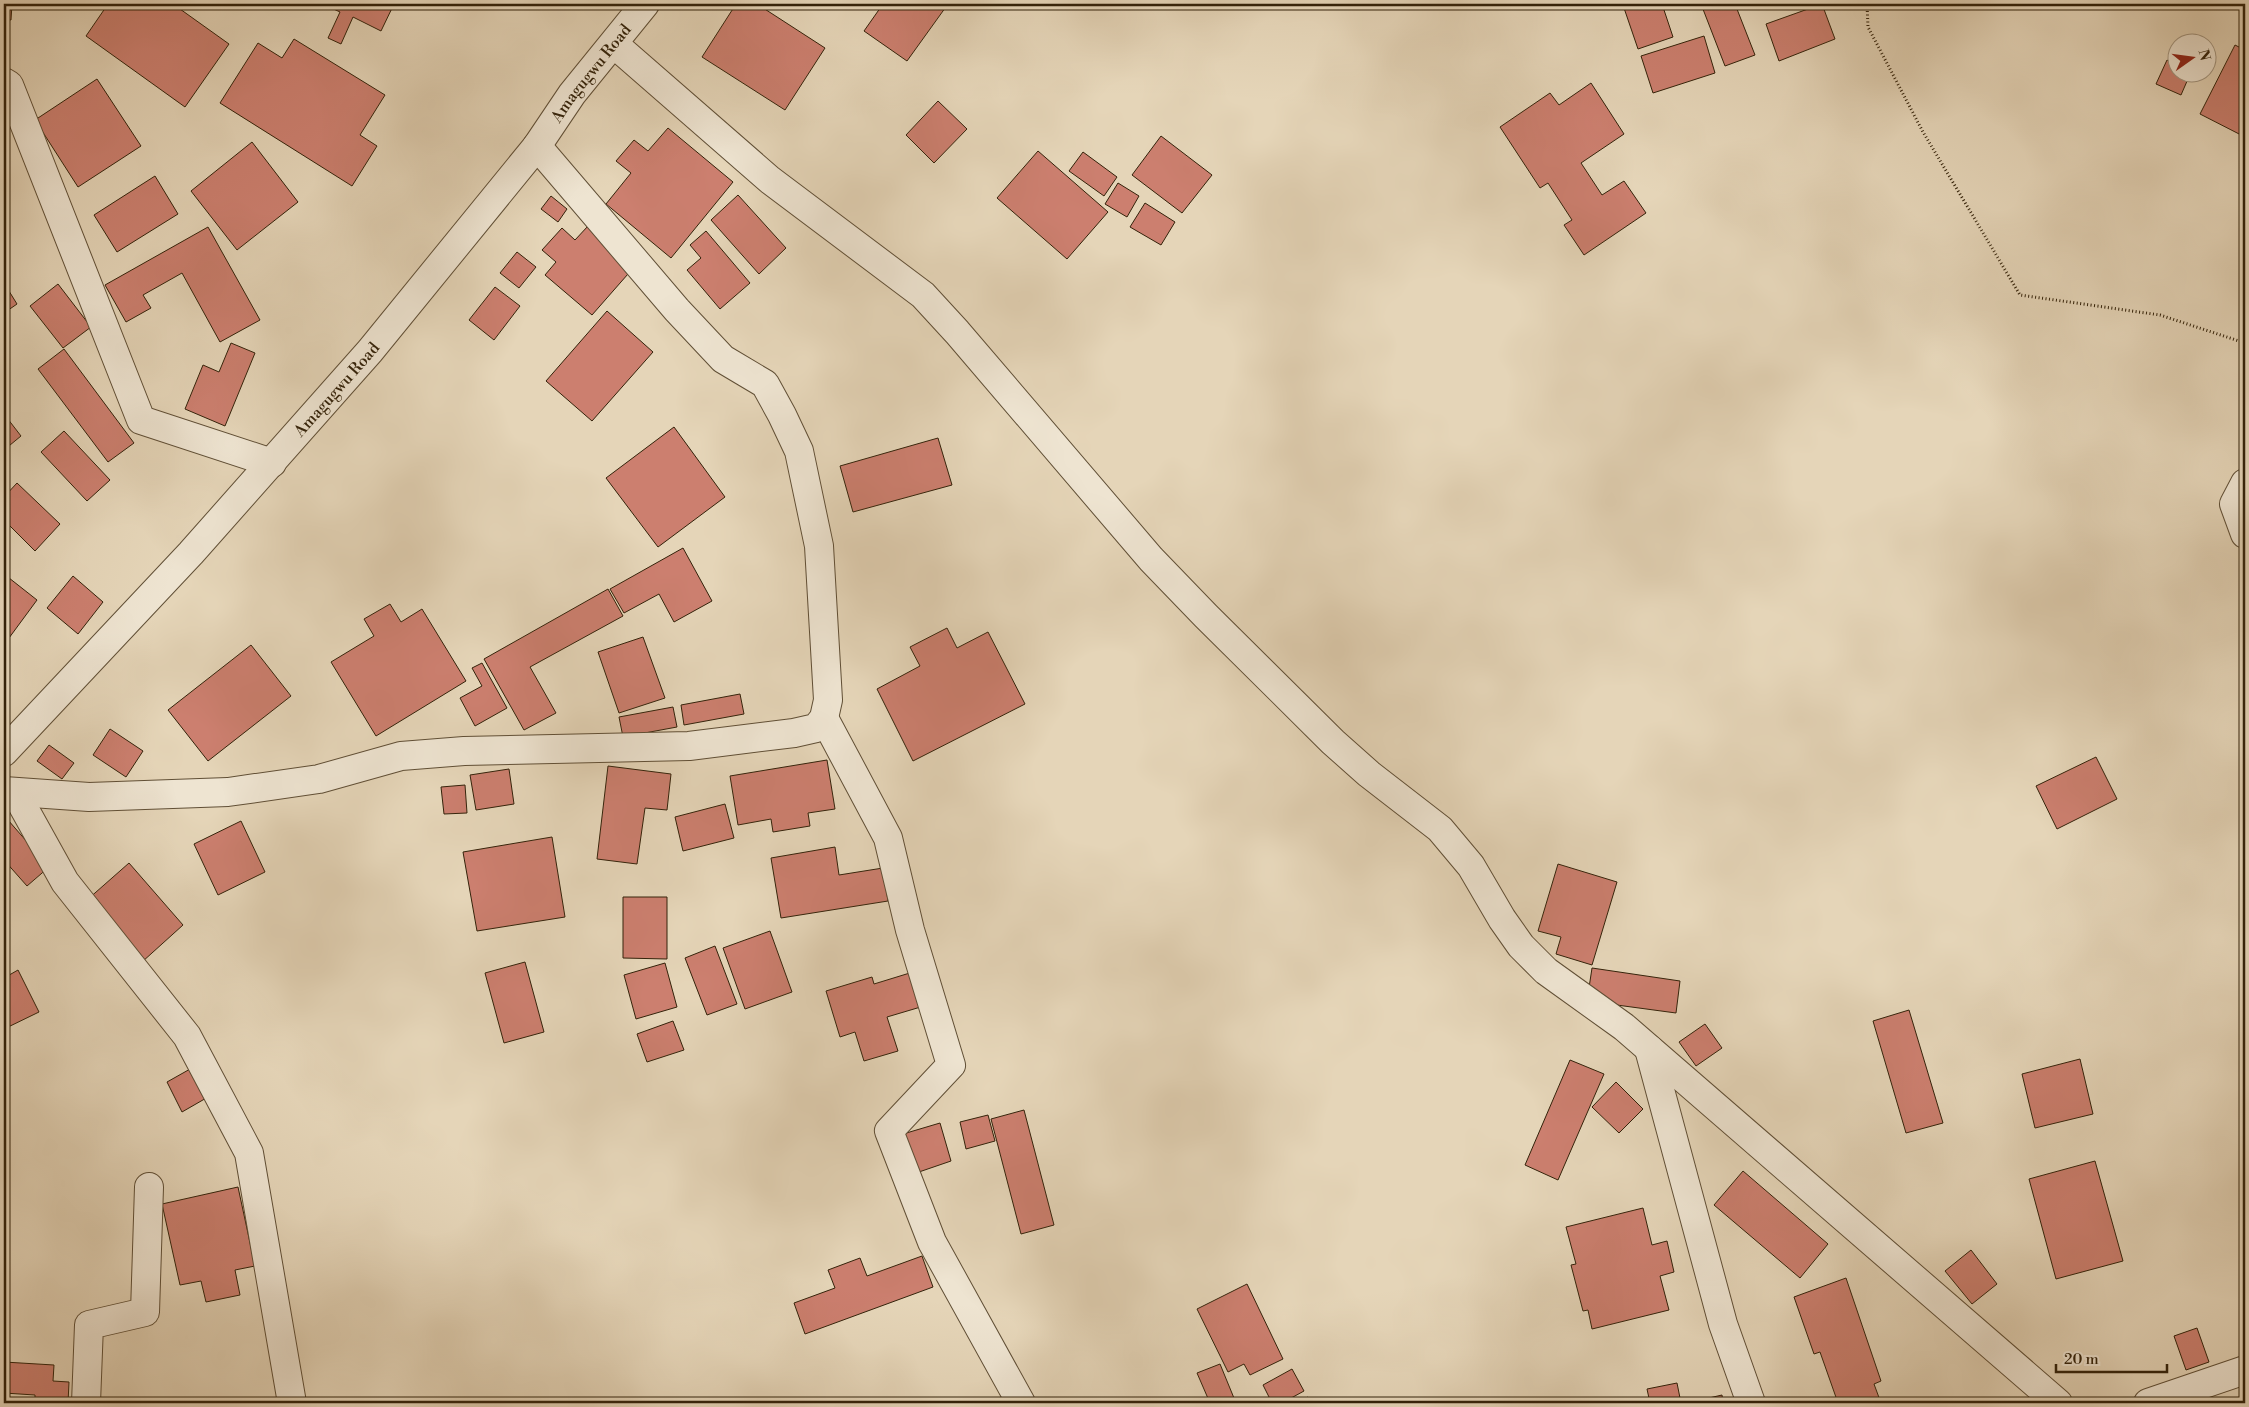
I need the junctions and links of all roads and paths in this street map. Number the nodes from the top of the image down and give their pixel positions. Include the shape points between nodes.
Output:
1 (645, 4) edge
2 (1867, 4) edge
3 (614, 44) junction
4 (4, 82) edge
5 (537, 146) junction
6 (2245, 343) edge
7 (272, 463) junction
8 (2245, 483) edge
9 (2245, 534) edge
10 (824, 718) junction
11 (4, 752) edge
12 (9, 792) edge
13 (1649, 1050) junction
14 (149, 1187) dead end
15 (2245, 1370) edge
16 (86, 1403) edge
17 (292, 1403) edge
18 (1021, 1403) edge
19 (1750, 1403) edge
20 (2058, 1403) edge
21 (2148, 1403) edge

1 - 3 street, Amagugwu Road
2 - 6 path via 1868,27 1923,132 2020,295 2160,315
3 - 5 street, Amagugwu Road via 572,94
3 - 13 street via 770,180 923,295 1151,559 1206,616 1333,742 1440,829 1471,866 1521,946 1546,971 1624,1027
4 - 7 street via 9,85 142,420
5 - 7 street, Amagugwu Road via 370,352
5 - 10 street via 723,359 765,384 782,416 799,451 819,546 828,700
7 - 11 street, Amagugwu Road
8 - 9 street via 2234,504
10 - 12 street via 816,728 794,733 689,746 464,751 400,756 319,779 228,792 88,797
10 - 18 street via 888,838 910,930 951,1065 889,1131 932,1242
12 - 17 street via 64,882 187,1036 249,1153
13 - 19 street via 1723,1324
13 - 20 street
14 - 16 street via 145,1312 89,1325
15 - 21 street

